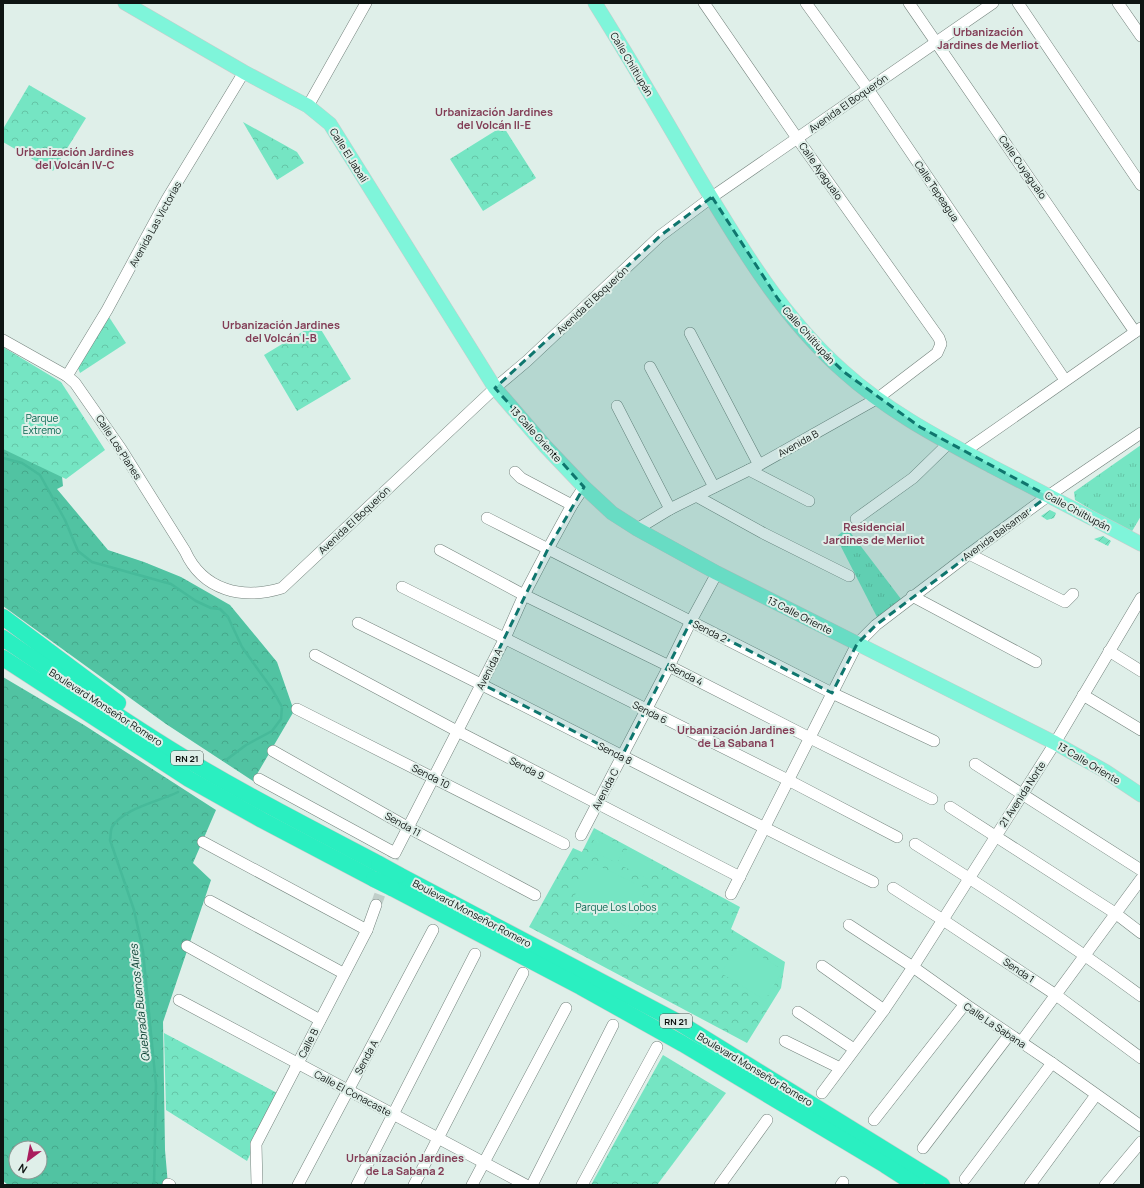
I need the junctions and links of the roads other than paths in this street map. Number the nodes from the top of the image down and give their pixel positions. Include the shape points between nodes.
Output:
1 (125, 3) edge
2 (366, 3) edge
3 (596, 3) edge
4 (704, 3) edge
5 (806, 3) edge
6 (910, 3) edge
7 (993, 3) edge
8 (1018, 3) edge
9 (1118, 3) edge
10 (1141, 36) edge
11 (936, 42) junction
12 (244, 72) junction
13 (868, 89) junction
14 (308, 106) junction
15 (797, 138) junction
16 (1141, 186) edge
17 (712, 197) junction
18 (1138, 330) edge
19 (690, 333) dead end
20 (939, 338) joint
21 (3, 340) edge
22 (650, 367) dead end
23 (67, 376) junction
24 (1065, 380) junction
25 (495, 388) junction
26 (878, 398) junction
27 (617, 406) dead end
28 (1141, 433) edge
29 (949, 443) junction
30 (965, 451) junction
31 (754, 467) junction
32 (515, 472) dead end
33 (584, 487) junction
34 (714, 487) junction
35 (696, 496) junction
36 (1048, 496) junction
37 (809, 501) dead end
38 (572, 506) junction
39 (670, 509) junction
40 (487, 518) dead end
41 (856, 519) dead end
42 (637, 529) junction
43 (1141, 544) edge
44 (548, 549) junction
45 (440, 550) dead end
46 (969, 554) junction
47 (717, 573) junction
48 (849, 576) dead end
49 (208, 580) joint
50 (402, 587) dead end
51 (1073, 594) dead end
52 (524, 595) junction
53 (912, 596) junction
54 (1139, 606) edge
55 (3, 617) edge
56 (691, 621) junction
57 (358, 623) dead end
58 (3, 638) edge
59 (505, 638) junction
60 (857, 644) junction
61 (1109, 651) junction
62 (315, 655) dead end
63 (3, 658) edge
64 (1036, 662) dead end
65 (3, 666) edge
66 (669, 666) junction
67 (1141, 671) edge
68 (482, 684) junction
69 (832, 693) junction
70 (1083, 694) junction
71 (297, 709) dead end
72 (646, 710) junction
73 (1141, 730) edge
74 (457, 732) junction
75 (810, 738) junction
76 (934, 741) dead end
77 (1055, 743) junction
78 (138, 748) junction
79 (273, 751) dead end
80 (622, 756) junction
81 (975, 764) dead end
82 (202, 767) junction
83 (433, 777) junction
84 (260, 779) dead end
85 (788, 780) junction
86 (1021, 794) junction
87 (1141, 795) edge
88 (932, 799) dead end
89 (597, 804) junction
90 (950, 807) dead end
91 (409, 828) junction
92 (764, 828) junction
93 (581, 835) dead end
94 (996, 836) junction
95 (897, 838) dead end
96 (203, 842) dead end
97 (564, 844) dead end
98 (915, 844) dead end
99 (1141, 870) edge
100 (376, 871) junction
101 (740, 877) junction
102 (969, 878) junction
103 (1141, 879) edge
104 (396, 882) junction
105 (873, 882) dead end
106 (893, 888) dead end
107 (731, 894) dead end
108 (535, 895) dead end
109 (210, 901) dead end
110 (376, 904) tunnel mouth
111 (1115, 913) junction
112 (943, 920) junction
113 (849, 926) dead end
114 (367, 930) junction
115 (433, 930) dead end
116 (1141, 933) edge
117 (187, 946) dead end
118 (475, 954) dead end
119 (1085, 955) junction
120 (822, 966) dead end
121 (913, 967) junction
122 (523, 973) dead end
123 (343, 974) junction
124 (1056, 995) junction
125 (1141, 996) edge
126 (179, 1000) dead end
127 (965, 1004) junction
128 (566, 1008) dead end
129 (884, 1010) junction
130 (798, 1012) dead end
131 (320, 1020) junction
132 (613, 1025) dead end
133 (1009, 1035) junction
134 (785, 1041) dead end
135 (1021, 1042) junction
136 (657, 1047) dead end
137 (854, 1049) junction
138 (1141, 1058) edge
139 (298, 1063) junction
140 (1052, 1063) junction
141 (840, 1068) junction
142 (348, 1090) junction
143 (822, 1092) dead end
144 (1096, 1095) junction
145 (393, 1114) junction
146 (767, 1120) dead end
147 (874, 1120) dead end
148 (1141, 1126) edge
149 (438, 1138) junction
150 (1141, 1142) edge
151 (923, 1148) dead end
152 (484, 1163) junction
153 (965, 1179) dead end
154 (257, 1185) edge
155 (298, 1185) edge
156 (357, 1185) edge
157 (414, 1185) edge
158 (472, 1185) edge
159 (526, 1185) edge
160 (532, 1185) edge
161 (582, 1185) edge
162 (720, 1185) edge
163 (916, 1185) edge
164 (942, 1185) edge
165 (1030, 1185) edge
166 (1105, 1185) edge

1 - 12 main road, Calle El Jabalí
2 - 14 street
3 - 17 main road, Calle Chiltiupán
4 - 15 street, Calle Ayagualo
5 - 13 street, Calle Tepeagua
6 - 11 street, Calle Cuyagualo
7 - 11 street, Avenida El Boquerón
8 - 16 street
9 - 10 street
11 - 13 street, Avenida El Boquerón
11 - 18 street, Calle Cuyagualo
12 - 14 main road, Calle El Jabalí
12 - 23 street, Avenida Las Victorias
13 - 15 street, Avenida El Boquerón
13 - 24 street, Calle Tepeagua
14 - 25 main road, Calle El Jabalí via 330,124
15 - 17 street, Avenida El Boquerón
15 - 20 street, Calle Ayagualo
17 - 25 street, Avenida El Boquerón via 660,236 528,361
17 - 26 main road, Calle Chiltiupán via 778,299 805,333 844,372
18 - 24 street
19 - 31 street
20 - 26 street, Avenida B via 941,344 936,353
21 - 23 street, Calle Los Planes
22 - 34 street
23 - 49 street, Calle Los Planes via 75,383 121,449 195,569
24 - 30 street
25 - 33 main road, 13 Calle Oriente
25 - 49 street, Avenida El Boquerón via 282,588 244,592 230,590
26 - 29 main road, Calle Chiltiupán via 920,427
26 - 31 street, Avenida B
27 - 39 street
28 - 36 street, Avenida Balsamar
29 - 30 main road, Calle Chiltiupán
29 - 41 street via 913,478
30 - 36 main road, Calle Chiltiupán
31 - 34 street, Avenida B
31 - 37 street
32 - 38 street via 521,478
33 - 38 street, Avenida A
33 - 42 main road, 13 Calle Oriente via 612,513
34 - 35 street, Avenida B
35 - 39 street, Avenida B
35 - 48 street
36 - 43 main road, Calle Chiltiupán
36 - 46 street, Avenida Balsamar
38 - 44 street, Avenida A
39 - 42 street, Avenida B
40 - 44 street, Senda 2
42 - 47 main road, 13 Calle Oriente
44 - 52 street, Avenida A
44 - 56 street, Senda 2
45 - 52 street, Senda 4
46 - 51 street via 1065,602
46 - 53 street, Avenida Balsamar
47 - 56 street, Avenida C
47 - 60 main road, 13 Calle Oriente
50 - 59 street, Senda 6
52 - 59 street, Avenida A
52 - 66 street, Senda 4
53 - 60 street, Avenida Balsamar
53 - 64 street
54 - 61 street, 21 Avenida Norte
55 - 82 highway
56 - 66 street, Avenida C
56 - 69 street, Senda 2
57 - 68 street, Senda 8
58 - 82 highway, Boulevard Monseñor Romero / RN 21 via 155,740
59 - 68 street, Avenida A
59 - 72 street, Senda 6
60 - 69 street
60 - 77 main road, 13 Calle Oriente
61 - 67 street
61 - 70 street, 21 Avenida Norte
62 - 74 street, Senda 9
63 - 78 highway, Boulevard Monseñor Romero / RN 21
65 - 78 highway
66 - 72 street, Avenida C
66 - 75 street, Senda 4
68 - 74 street, Avenida A
68 - 80 street, Senda 8
69 - 75 street
69 - 76 street, Senda 2
70 - 73 street
70 - 77 street, 21 Avenida Norte
71 - 83 street, Senda 10
72 - 80 street, Avenida C
72 - 85 street, Senda 6
74 - 83 street, Avenida A
74 - 89 street, Senda 9
75 - 85 street
75 - 88 street, Senda 4
77 - 86 street, 21 Avenida Norte
77 - 87 main road, 13 Calle Oriente via 1106,771
78 - 100 highway, Boulevard Monseñor Romero / RN 21 via 240,808
79 - 91 street, Senda 11
80 - 89 street, Avenida C
80 - 92 street, Senda 8
81 - 86 street
82 - 100 highway, Boulevard Monseñor Romero / RN 21
83 - 91 street, Avenida A
83 - 97 street, Senda 10
84 - 91 street, Avenida A via 395,853
85 - 92 street
85 - 95 street, Senda 6
86 - 94 street, 21 Avenida Norte
86 - 99 street
89 - 93 street, Avenida C
89 - 101 street, Senda 9
90 - 94 street
91 - 108 street, Senda 11
92 - 101 street
92 - 105 street, Senda 8
94 - 102 street, 21 Avenida Norte
94 - 111 street
96 - 114 street
98 - 102 street
100 - 104 highway, Boulevard Monseñor Romero / RN 21, bridge
101 - 107 street
102 - 112 street, 21 Avenida Norte
102 - 119 street
103 - 111 street
104 - 163 highway, Boulevard Monseñor Romero / RN 21 via 683,1044
104 - 164 highway, Boulevard Monseñor Romero / RN 21 via 678,1022
106 - 112 street, Senda 1
109 - 123 street
110 - 114 street, Calle B
111 - 116 street
111 - 119 street
112 - 121 street, 21 Avenida Norte
112 - 124 street, Senda 1
113 - 121 street, Calle La Sabana
114 - 123 street, Calle B
115 - 142 street, Senda A
117 - 131 street
118 - 145 street
119 - 124 street
119 - 125 street
120 - 129 street
121 - 127 street, Calle La Sabana
121 - 129 street, 21 Avenida Norte
122 - 149 street
123 - 131 street, Calle B
124 - 135 street
124 - 138 street, Senda 1
126 - 139 street, Calle El Conacaste
127 - 133 street, Calle La Sabana
127 - 147 street
128 - 152 street
129 - 137 street, 21 Avenida Norte
130 - 137 street
131 - 139 street, Calle B
132 - 160 street
133 - 135 street, Calle La Sabana
133 - 151 street
134 - 141 street
135 - 140 street, Calle La Sabana
136 - 161 street
137 - 141 street, 21 Avenida Norte
139 - 142 street, Calle El Conacaste
139 - 154 street, Calle B via 256,1144
140 - 144 street, Calle La Sabana
140 - 153 street
141 - 143 street, 21 Avenida Norte
142 - 145 street, Calle El Conacaste
142 - 155 street, Senda A
144 - 148 street, Calle La Sabana
144 - 165 street
145 - 149 street, Calle El Conacaste
145 - 156 street
146 - 162 street
149 - 152 street, Calle El Conacaste
149 - 157 street
150 - 166 street
152 - 158 street
152 - 159 street, Calle El Conacaste

